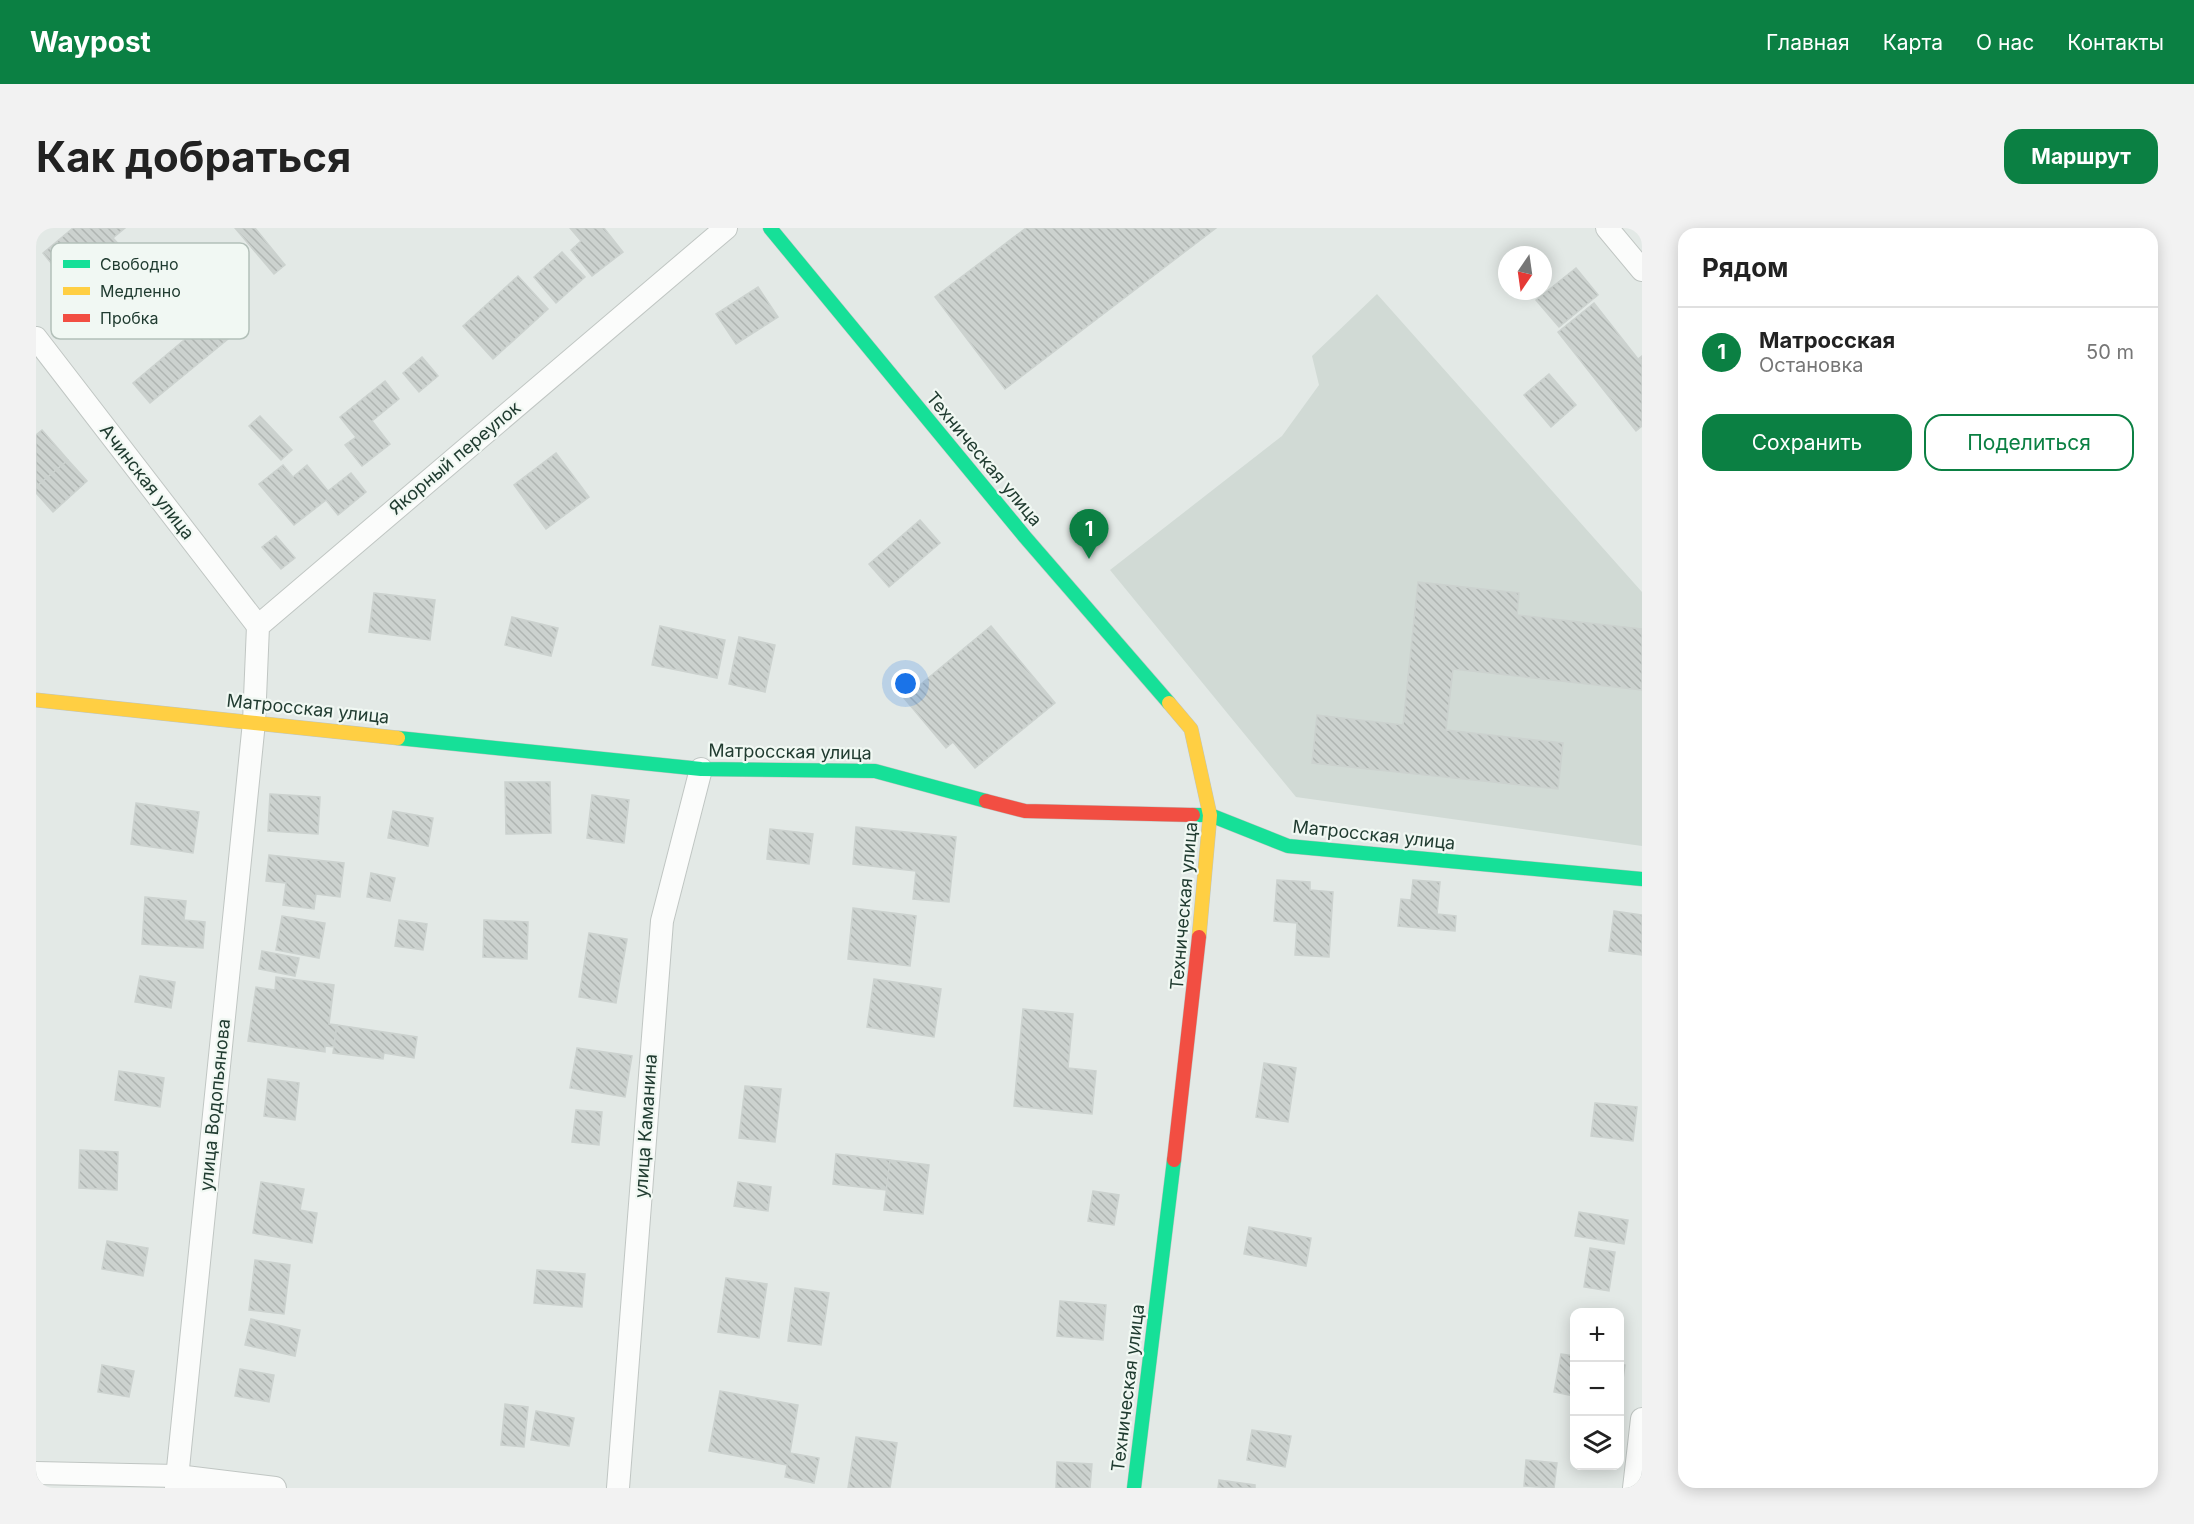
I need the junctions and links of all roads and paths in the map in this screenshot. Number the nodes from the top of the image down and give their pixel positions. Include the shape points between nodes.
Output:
1 (726, 228) edge
2 (770, 228) edge
3 (1607, 228) edge
4 (1642, 270) edge
5 (36, 338) edge
6 (258, 626) junction
7 (36, 700) edge
8 (254, 722) junction
9 (701, 768) junction
10 (1210, 815) junction
11 (1642, 879) edge
12 (1642, 1419) edge
13 (36, 1473) edge
14 (176, 1482) edge
15 (275, 1488) edge
16 (618, 1488) edge
17 (1134, 1488) edge
18 (1634, 1488) edge

1 - 6 street, Якорный переулок
2 - 10 street, Техническая улица via 1025,537 1191,729
3 - 4 street
5 - 6 street, Ачинская улица
6 - 8 street
7 - 8 street, Матросская улица
8 - 9 street, Матросская улица
8 - 14 street, улица Водопьянова
9 - 10 street, Матросская улица via 875,771 1025,811
9 - 16 street, улица Каманина via 662,921
10 - 11 street, Матросская улица via 1288,846
10 - 17 street, Техническая улица via 1195,984
12 - 18 street
13 - 14 street
14 - 15 street

